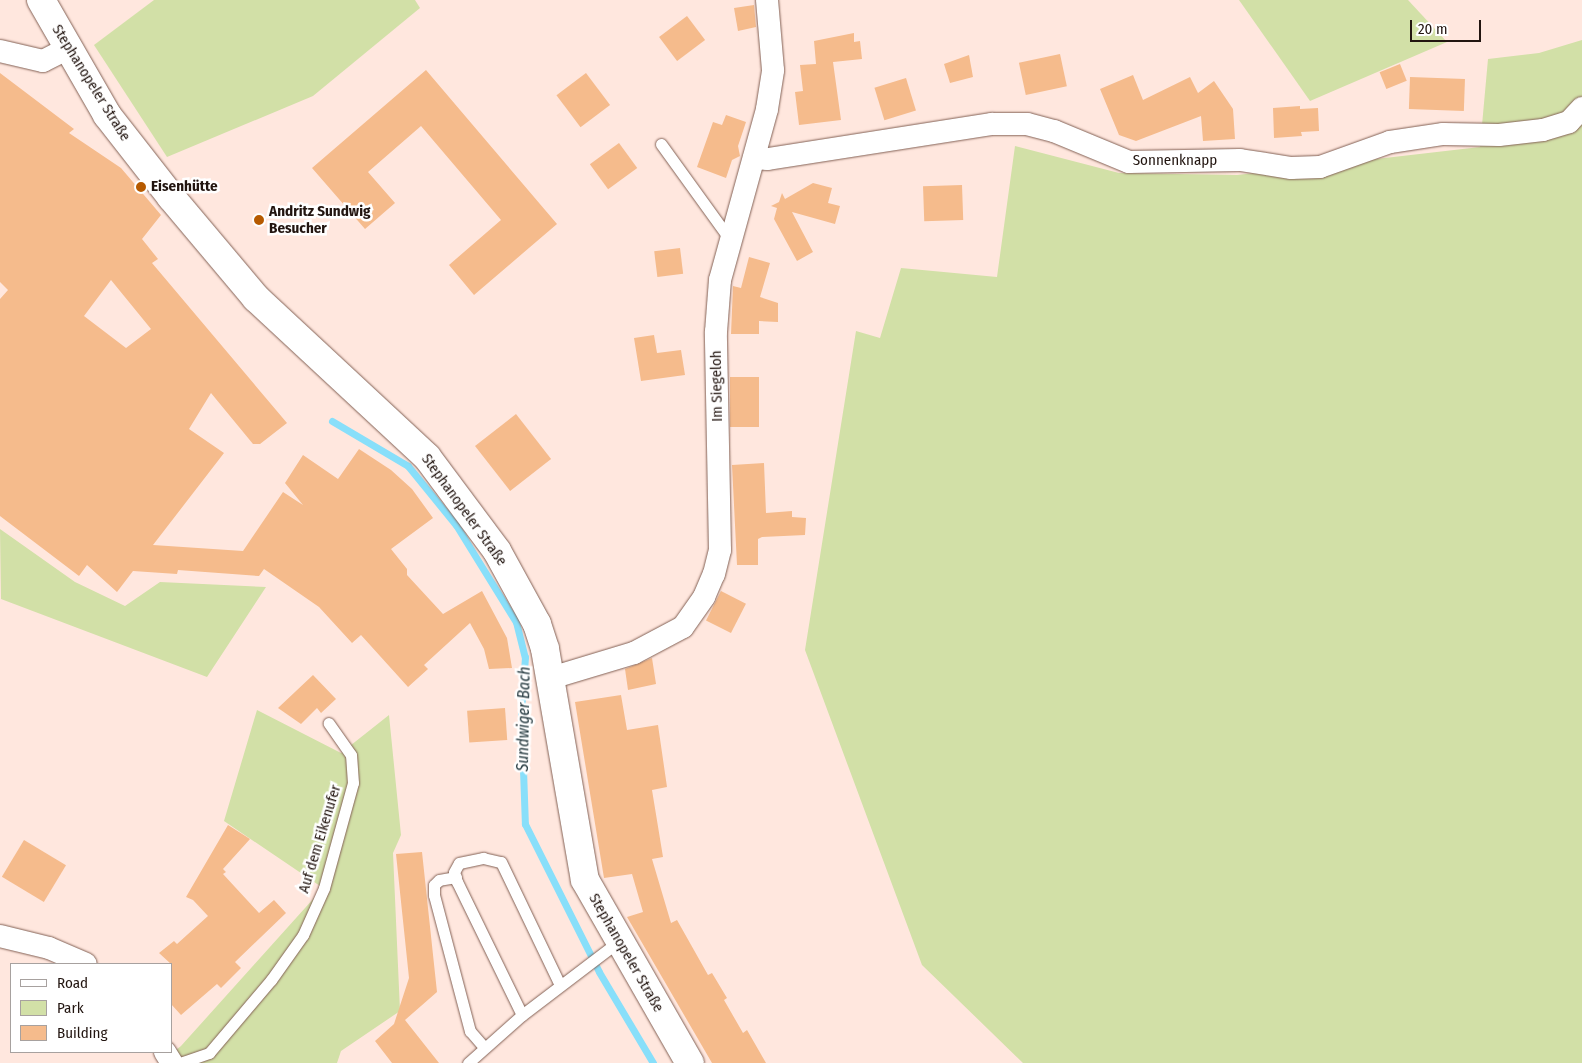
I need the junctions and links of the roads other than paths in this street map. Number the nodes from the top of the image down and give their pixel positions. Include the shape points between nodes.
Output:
1 (41, 0) edge
2 (767, 0) edge
3 (69, 48) junction
4 (0, 51) edge
5 (1576, 115) edge
6 (661, 144) dead end
7 (754, 158) junction
8 (730, 240) junction
9 (551, 678) junction
10 (329, 723) dead end
11 (456, 877) junction
12 (0, 936) edge
13 (611, 947) junction
14 (84, 963) edge
15 (560, 985) junction
16 (522, 1015) junction
17 (484, 1047) junction
18 (180, 1063) edge
19 (468, 1063) edge
20 (690, 1063) edge

1 - 3 street, Stephanopeler Straße
2 - 7 street, Im Siegeloh via 772,70 767,109
3 - 4 street via 43,61
3 - 9 street, Stephanopeler Straße via 127,141 256,298 427,457 496,551 518,587 537,624
5 - 7 street, Sonnenknapp via 1534,131 1499,135 1444,134 1390,142 1320,167 1291,168 1240,160 1129,162 1054,131 1028,124 992,124 768,159
6 - 8 lane
7 - 8 street, Im Siegeloh
8 - 9 street, Im Siegeloh via 720,280 716,332 720,550 704,597 683,627 634,654
9 - 13 street, Stephanopeler Straße via 580,861
10 - 18 lane, Auf dem Eikenufer via 351,755 353,783 324,888 306,927 271,980 209,1053
11 - 15 lane via 454,872 459,863 484,858 501,862
11 - 16 lane
11 - 17 lane via 439,880 434,885 434,895 470,1031
12 - 14 street via 49,948
13 - 15 lane
13 - 20 street, Stephanopeler Straße
15 - 16 lane
16 - 17 lane
17 - 19 lane

